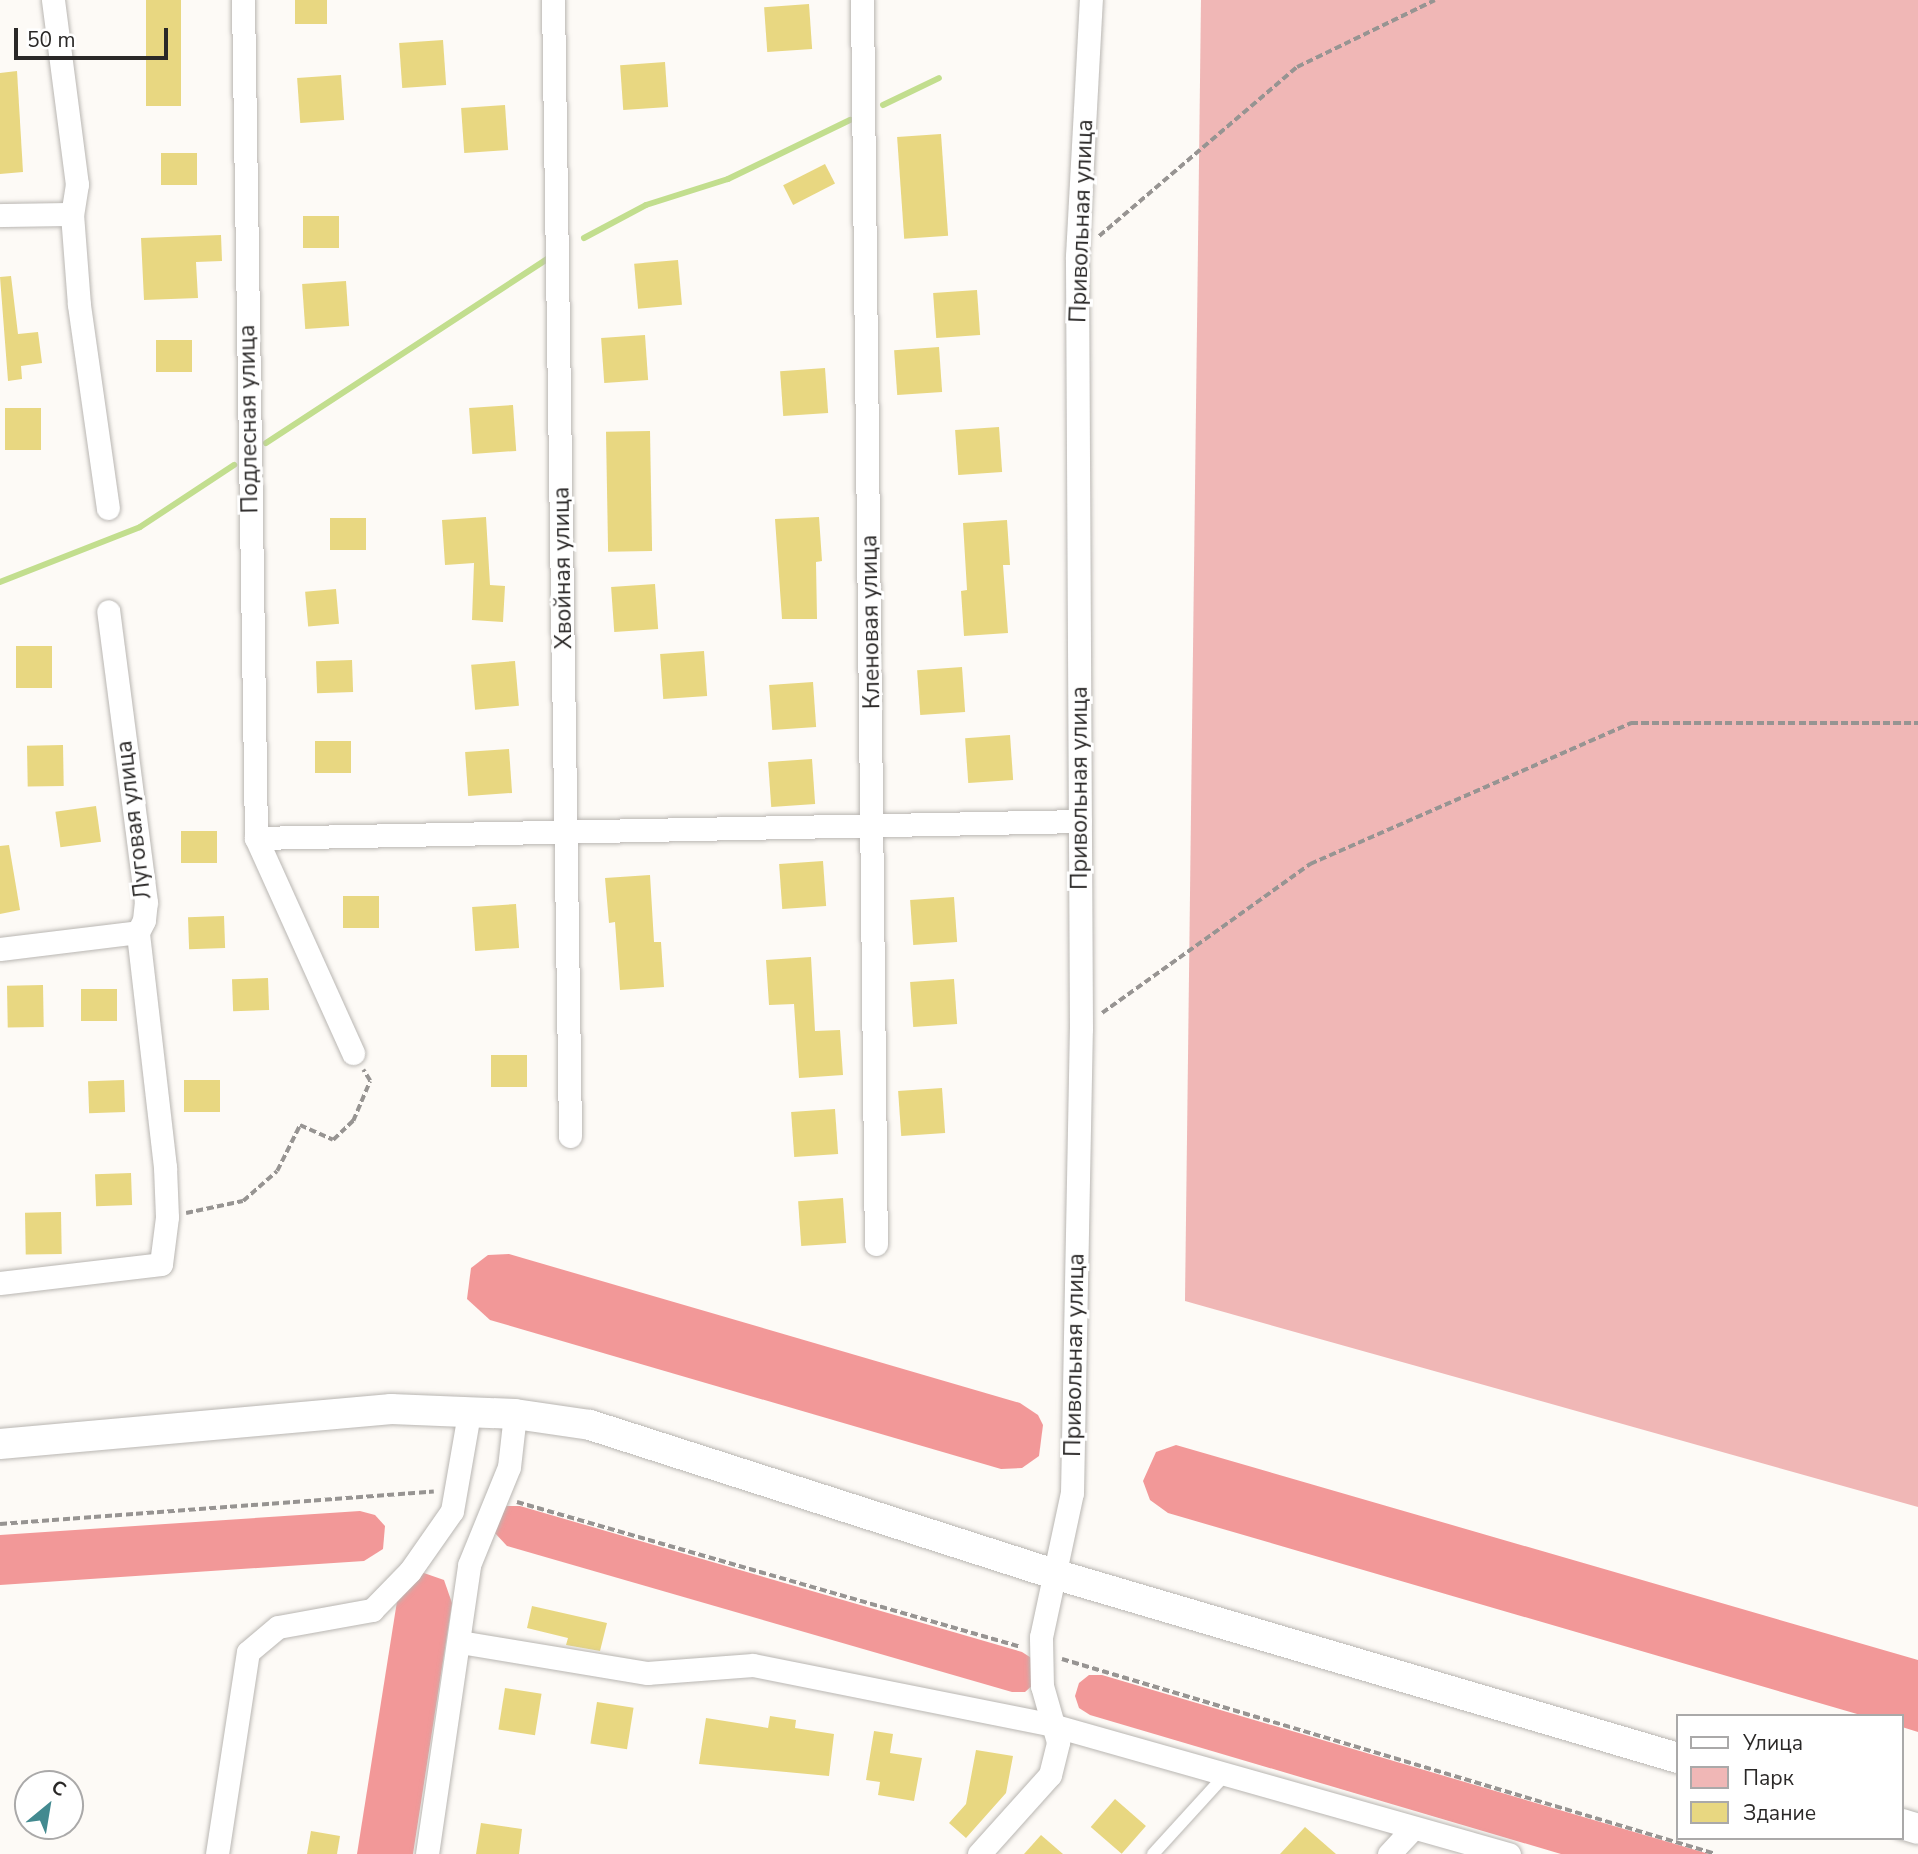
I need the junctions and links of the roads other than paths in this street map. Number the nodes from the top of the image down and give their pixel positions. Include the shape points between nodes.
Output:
1 (53, 0) edge
2 (243, 0) edge
3 (553, 0) edge
4 (863, 0) edge
5 (1091, 0) edge
6 (72, 214) junction
7 (0, 215) edge
8 (108, 508) dead end
9 (108, 611) dead end
10 (1080, 821) junction
11 (873, 825) junction
12 (567, 834) junction
13 (256, 838) junction
14 (138, 932) junction
15 (0, 949) edge
16 (353, 1053) road end
17 (570, 1136) dead end
18 (876, 1244) dead end
19 (0, 1283) edge
20 (469, 1414) junction
21 (514, 1414) junction
22 (0, 1444) edge
23 (1054, 1574) junction
24 (460, 1642) junction
25 (1052, 1724) junction
26 (1676, 1757) edge
27 (1226, 1774) junction
28 (1413, 1828) junction
29 (217, 1854) edge
30 (427, 1854) edge
31 (979, 1854) edge
32 (1153, 1854) edge
33 (1389, 1854) edge
34 (1509, 1854) edge

1 - 6 street via 77,184
2 - 13 street, Подлесная улица
3 - 12 street, Хвойная улица
4 - 11 street, Кленовая улица
5 - 10 street, Привольная улица via 1077,256
6 - 7 street
6 - 8 street via 79,304
9 - 14 street, Луговая улица via 146,902
10 - 11 street
10 - 23 street, Привольная улица via 1072,1493
11 - 12 street
11 - 18 street, Кленовая улица
12 - 13 street
12 - 17 street, Хвойная улица
13 - 16 street
14 - 15 street, Луговая улица
14 - 19 street via 167,1217 161,1264
20 - 21 street
20 - 22 street via 391,1409
20 - 29 street via 459,1489 441,1531 372,1610 278,1627 248,1653
21 - 23 street via 590,1425
21 - 24 street via 509,1468 469,1565
23 - 25 street, Привольная улица via 1042,1653 1042,1686
23 - 26 street
24 - 25 street via 647,1673 752,1665
24 - 30 street
25 - 27 street
25 - 31 street, Привольная улица via 1058,1742 1050,1775
27 - 28 street
27 - 32 lane
28 - 33 street
28 - 34 street

